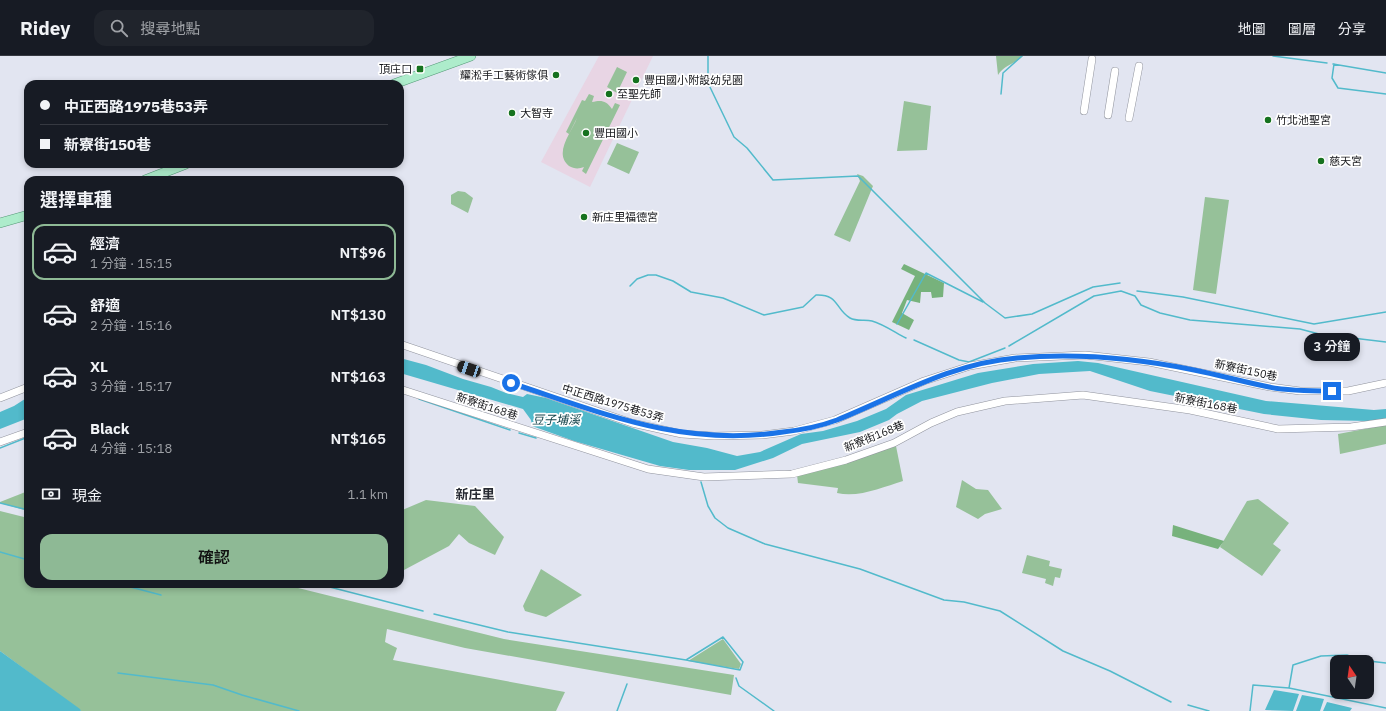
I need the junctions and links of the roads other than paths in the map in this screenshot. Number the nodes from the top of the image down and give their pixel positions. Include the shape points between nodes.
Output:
1 (471, 56) edge
2 (1092, 59) dead end
3 (1139, 66) dead end
4 (1114, 71) dead end
5 (404, 80) edge
6 (1084, 111) dead end
7 (1108, 115) dead end
8 (1129, 118) dead end
9 (176, 168) edge
10 (155, 176) edge
11 (24, 216) edge
12 (0, 223) edge
13 (404, 345) edge
14 (1386, 384) edge
15 (24, 389) edge
16 (404, 390) edge
17 (893, 395) joint
18 (0, 398) edge
19 (1386, 422) edge
20 (24, 433) edge
21 (0, 442) edge

1 - 5 main road
2 - 6 street
3 - 8 street
4 - 7 street
9 - 10 main road
11 - 12 main road
13 - 17 street, 中正西路1975巷53弄 via 626,421 693,435 746,437 794,431 835,420
14 - 17 street, 新寮街150巷 via 1348,391 1300,391 1149,362 1085,355 1015,358 970,366 924,381
15 - 18 street
16 - 19 street, 新寮街168巷 via 648,469 704,477 800,472 846,460 894,443 957,412 1006,401 1083,395 1190,410 1278,429 1351,427
20 - 21 street

